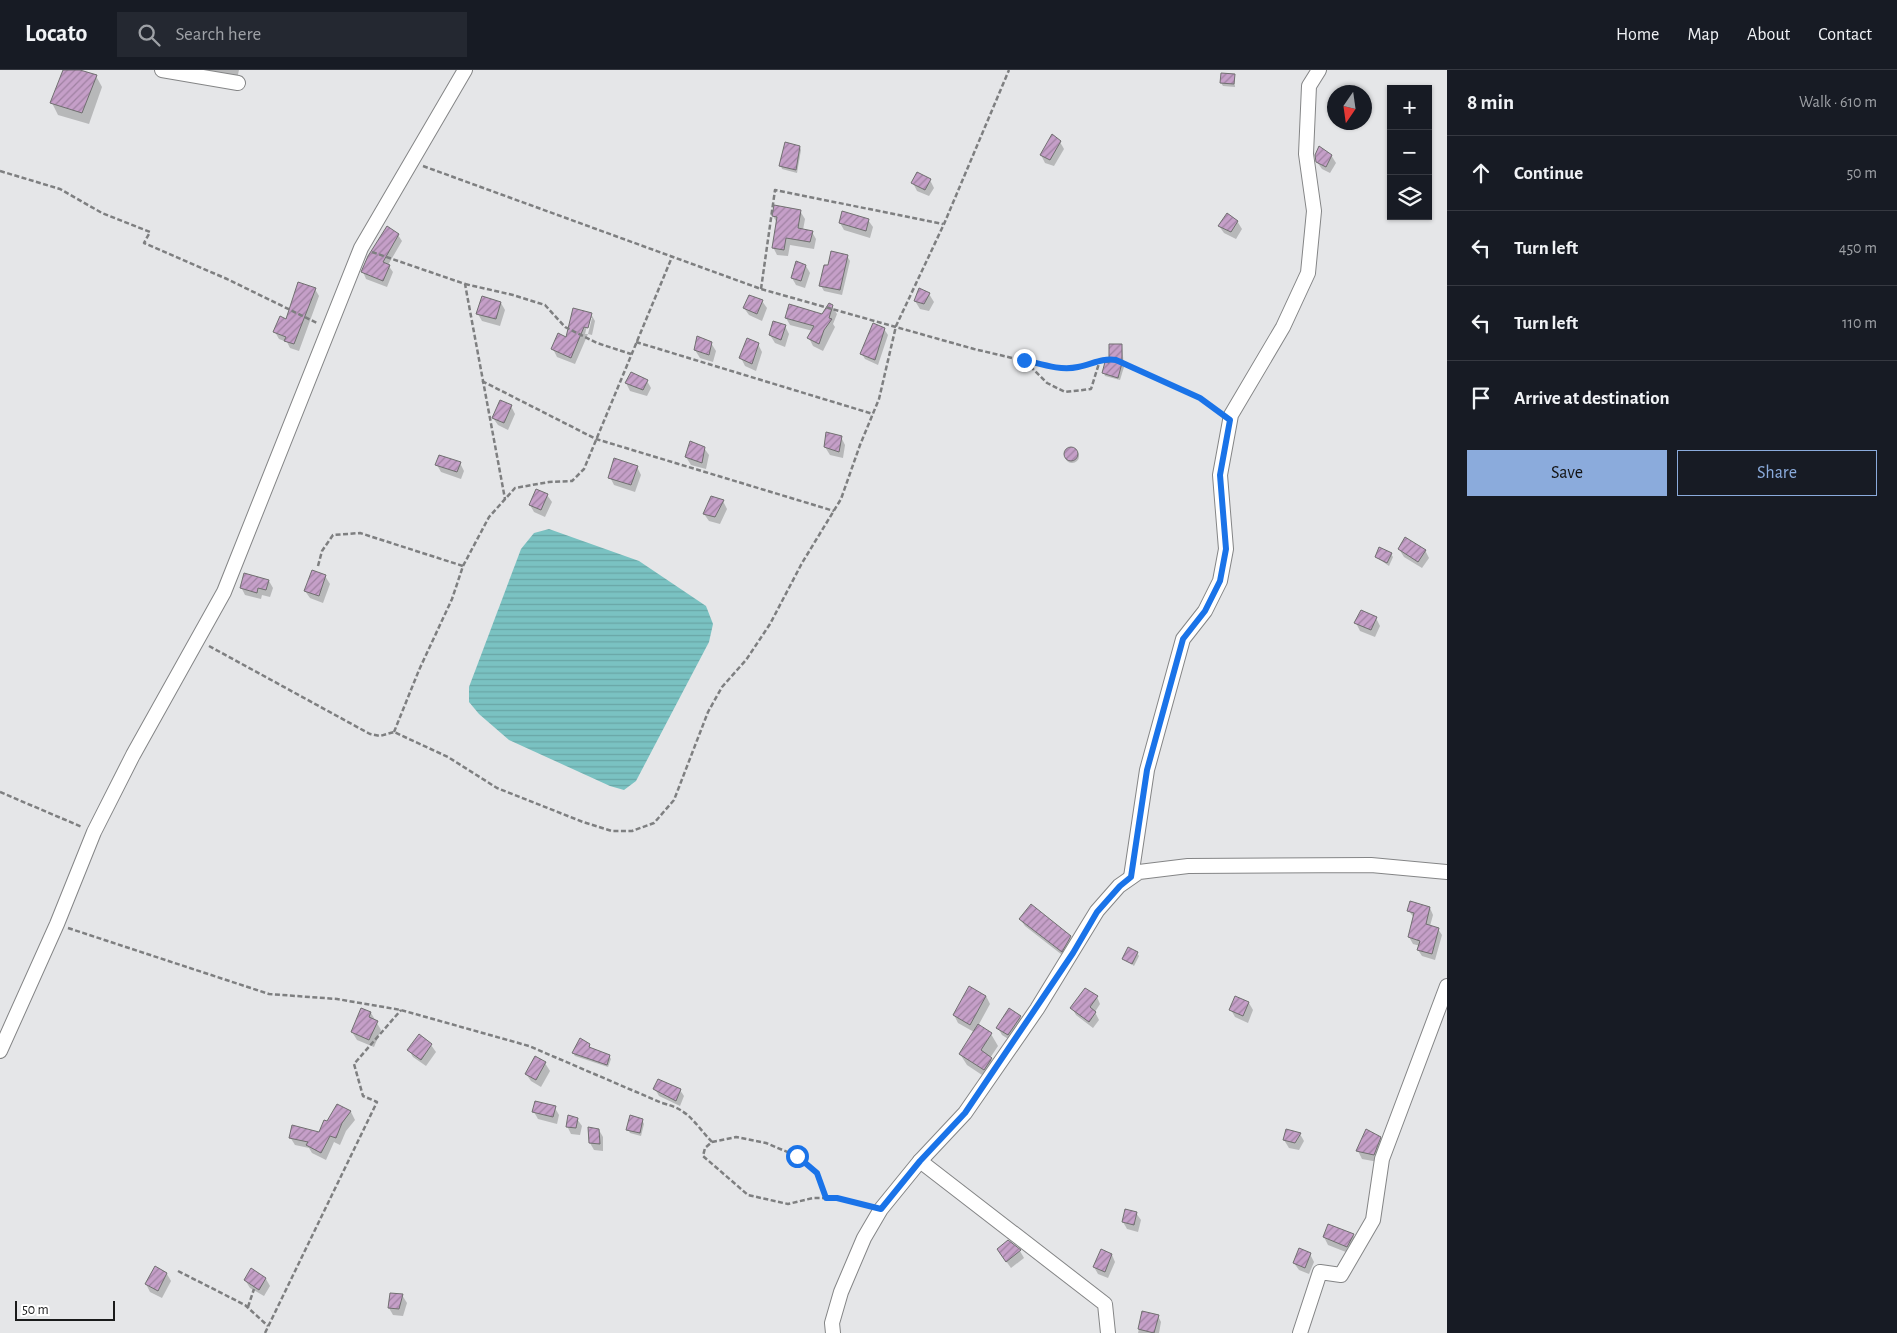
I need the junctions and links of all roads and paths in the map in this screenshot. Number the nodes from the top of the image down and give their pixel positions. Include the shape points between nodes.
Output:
1 (162, 70) edge
2 (465, 70) edge
3 (1009, 70) edge
4 (1318, 70) edge
5 (238, 83) dead end
6 (410, 161) junction
7 (0, 171) edge
8 (944, 224) junction
9 (361, 248) junction
10 (672, 256) junction
11 (465, 284) junction
12 (760, 288) junction
13 (896, 326) junction
14 (329, 329) junction
15 (636, 342) junction
16 (631, 354) junction
17 (1024, 360) junction
18 (1100, 360) junction
19 (482, 381) junction
20 (873, 414) junction
21 (1230, 420) junction
22 (596, 439) junction
23 (505, 499) junction
24 (834, 511) junction
25 (318, 566) dead end
26 (463, 566) junction
27 (197, 639) junction
28 (394, 732) junction
29 (0, 792) edge
30 (94, 832) junction
31 (1447, 872) edge
32 (1131, 877) junction
33 (57, 924) junction
34 (1447, 986) edge
35 (401, 1010) junction
36 (0, 1051) edge
37 (712, 1142) junction
38 (920, 1161) junction
39 (826, 1198) junction
40 (881, 1209) junction
41 (178, 1271) dead end
42 (254, 1289) dead end
43 (248, 1307) junction
44 (268, 1326) junction
45 (265, 1333) edge
46 (833, 1333) edge
47 (1108, 1333) edge
48 (1300, 1333) edge

1 - 5 street
2 - 6 street
3 - 8 path
4 - 21 street via 1310,86 1306,154 1314,211 1308,273 1283,327
6 - 9 street
6 - 10 path
7 - 14 path via 60,189 102,213 150,232 144,243 227,278
8 - 12 path via 775,190
8 - 13 path
9 - 11 path
9 - 14 street
10 - 12 path
10 - 15 path
11 - 16 path via 544,305 565,327 597,343
11 - 19 path
12 - 13 path
13 - 17 path
13 - 20 path
14 - 27 street via 224,592
15 - 16 path
15 - 20 path
16 - 22 path
17 - 18 path via 1055,368 1077,367
17 - 18 path via 1047,384 1065,392 1091,389
18 - 21 path via 1116,360 1200,398
19 - 22 path
19 - 23 path
20 - 24 path
21 - 32 street via 1220,475 1226,549 1220,581 1205,611 1183,639 1147,770
22 - 23 path via 584,469 572,480 515,488
22 - 24 path
23 - 26 path via 489,518
24 - 28 path via 765,631 746,660 722,687 708,712 674,800 654,823 632,831 612,831 583,822 497,788 448,758
25 - 26 path via 322,551 333,535 360,533
26 - 28 path via 452,599
27 - 28 path via 370,734 380,736
27 - 30 street
29 - 30 path
30 - 33 street
31 - 32 street via 1371,865 1207,865 1139,872
32 - 38 street via 1097,912 1042,1001 965,1113
33 - 35 path via 269,994 337,998
33 - 36 street
34 - 48 street via 1382,1158 1373,1220 1341,1275 1320,1272
35 - 37 path via 530,1046 678,1108 693,1117
35 - 44 path via 354,1064 363,1096 377,1102
37 - 39 path via 736,1137 766,1143 797,1156 817,1173
37 - 39 path via 705,1148 703,1156 748,1195 788,1204
38 - 40 street
38 - 47 street via 1105,1304
39 - 40 path
40 - 46 street via 864,1238 841,1292 832,1323
41 - 43 path
42 - 43 path
43 - 44 path
44 - 45 path

